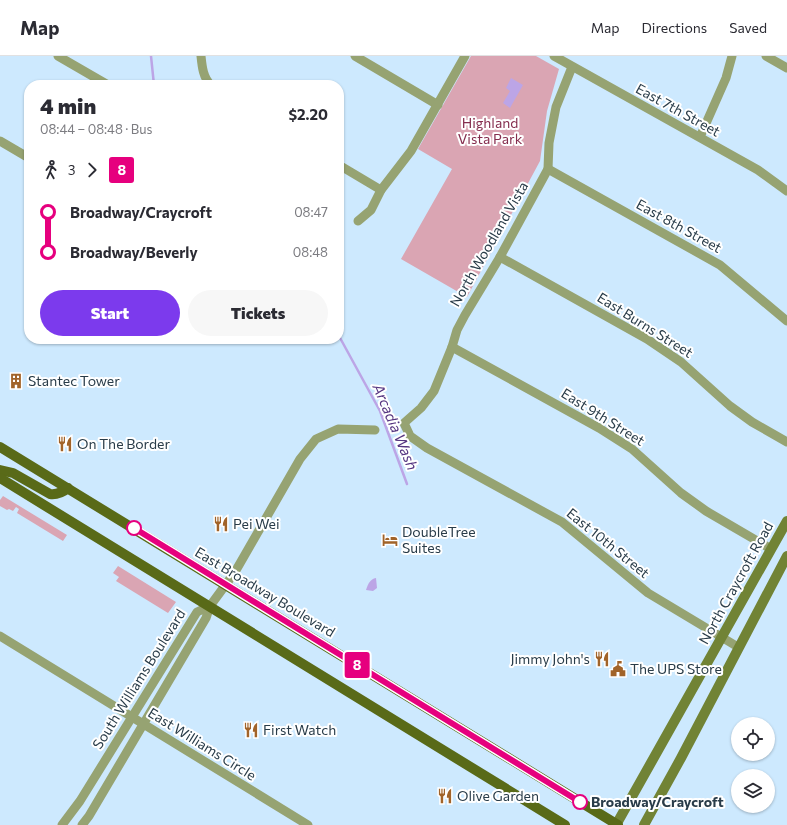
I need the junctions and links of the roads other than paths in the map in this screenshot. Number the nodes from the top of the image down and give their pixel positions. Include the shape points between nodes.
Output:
1 (58, 56) edge
2 (201, 56) edge
3 (355, 56) edge
4 (465, 56) edge
5 (554, 56) edge
6 (732, 56) edge
7 (766, 56) edge
8 (572, 66) junction
9 (787, 68) edge
10 (99, 80) edge
11 (207, 80) edge
12 (438, 105) junction
13 (700, 137) junction
14 (0, 140) edge
15 (24, 155) edge
16 (344, 168) edge
17 (548, 169) junction
18 (381, 190) junction
19 (787, 191) edge
20 (358, 221) dead end
21 (500, 257) junction
22 (787, 321) edge
23 (452, 347) junction
24 (404, 423) joint
25 (375, 430) dead end
26 (787, 442) edge
27 (0, 446) edge
28 (0, 455) edge
29 (14, 455) junction
30 (1, 477) edge
31 (68, 488) junction
32 (787, 521) edge
33 (771, 549) junction
34 (787, 556) edge
35 (226, 584) junction
36 (210, 606) junction
37 (0, 636) edge
38 (722, 638) junction
39 (738, 647) junction
40 (132, 717) junction
41 (143, 724) junction
42 (62, 825) edge
43 (82, 825) edge
44 (308, 825) edge
45 (564, 825) edge
46 (617, 825) edge
47 (644, 825) edge

1 - 10 street
2 - 11 street
3 - 12 street
4 - 12 street
5 - 8 street, East 7th Street
6 - 13 street via 726,78
7 - 9 street
8 - 13 street, East 7th Street
8 - 17 street, North Woodland Vista via 556,107 549,143
12 - 18 street via 409,154
13 - 19 street, East 7th Street via 758,170
14 - 15 street
16 - 18 street
17 - 21 street, North Woodland Vista
17 - 22 street, East 8th Street via 720,265
18 - 20 street via 371,210
21 - 23 street, North Woodland Vista via 457,330
21 - 26 street, East Burns Street via 647,339 681,362 730,406
23 - 24 street, North Woodland Vista via 434,391 421,408
23 - 33 street, East 9th Street via 599,428 632,449 681,493
24 - 38 street, East 10th Street via 410,436 427,448 562,522 648,593
25 - 35 street via 338,430 316,439 300,459
27 - 29 main road, East Broadway Boulevard
28 - 29 main road
29 - 31 main road, East Broadway Boulevard
30 - 31 main road via 13,473 50,494 63,492
30 - 36 main road
31 - 35 main road, East Broadway Boulevard
32 - 33 main road, North Craycroft Road
33 - 38 main road, North Craycroft Road
34 - 39 main road
35 - 36 street
35 - 46 main road, East Broadway Boulevard
36 - 40 street, South Williams Boulevard via 196,612
36 - 41 street, South Williams Boulevard via 206,618
36 - 45 main road
37 - 40 street, East Williams Circle
38 - 39 street, East 10th Street
38 - 46 main road, North Craycroft Road
39 - 47 main road
40 - 41 street, East Williams Circle
40 - 42 street, South Williams Boulevard via 80,801
41 - 43 street, South Williams Boulevard
41 - 44 street, East Williams Circle

